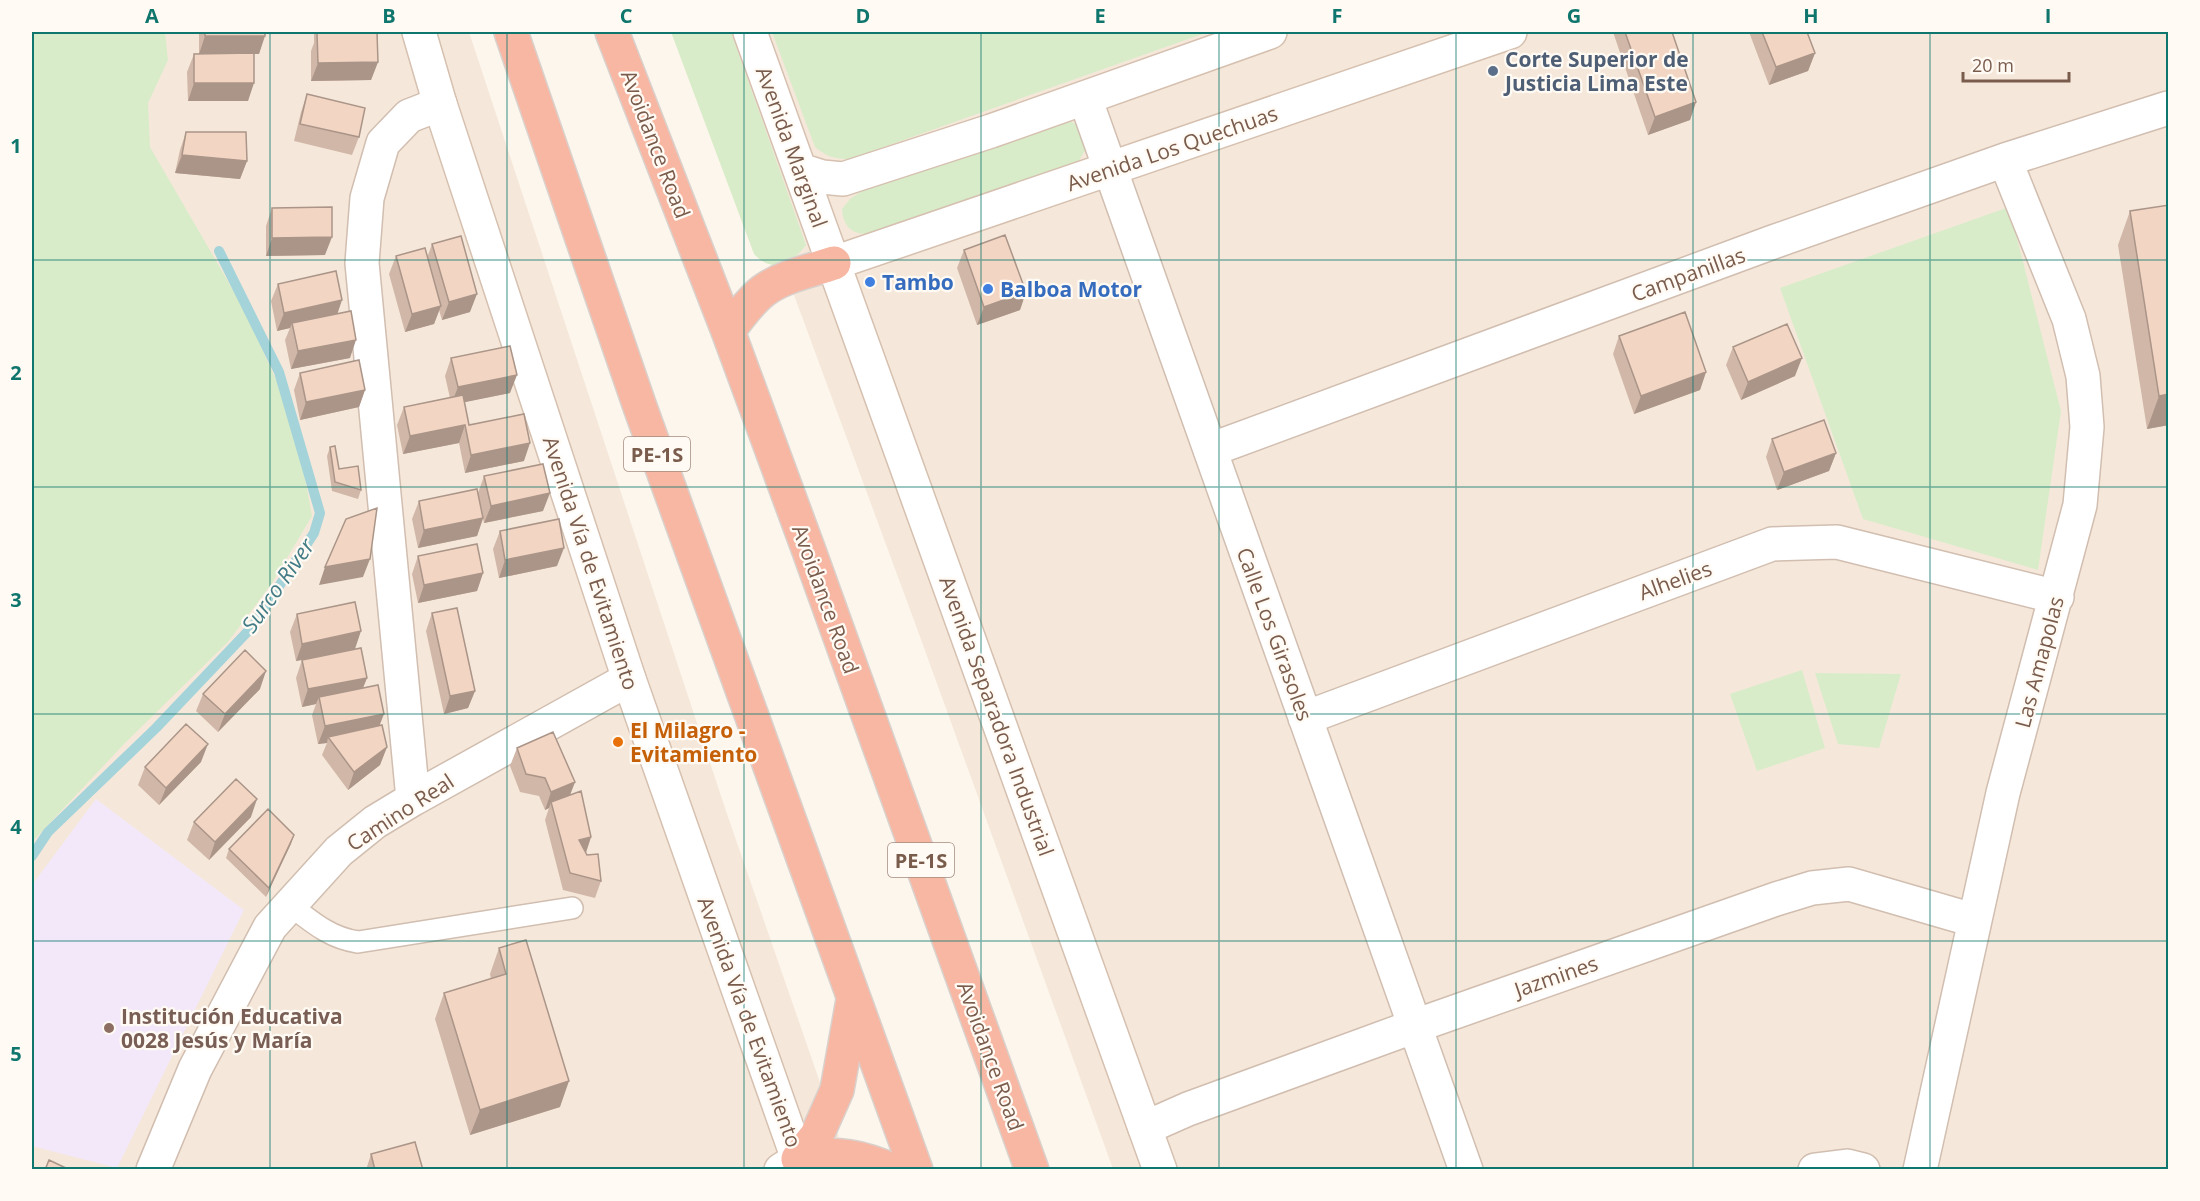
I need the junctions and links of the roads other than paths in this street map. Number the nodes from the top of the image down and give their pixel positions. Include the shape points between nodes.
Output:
1 (419, 32) edge
2 (511, 32) edge
3 (612, 32) edge
4 (750, 32) edge
5 (1270, 32) edge
6 (1510, 32) edge
7 (1084, 98) junction
8 (440, 104) junction
9 (2169, 108) edge
10 (2005, 160) junction
11 (1110, 169) junction
12 (800, 170) junction
13 (834, 263) junction
14 (728, 331) junction
15 (1210, 450) junction
16 (2057, 597) junction
17 (628, 679) junction
18 (1305, 718) junction
19 (413, 799) junction
20 (290, 905) junction
21 (572, 908) dead end
22 (1973, 920) junction
23 (854, 998) junction
24 (1415, 1026) junction
25 (1145, 1128) junction
26 (789, 1164) edge
27 (153, 1170) edge
28 (884, 1170) edge
29 (916, 1170) edge
30 (1032, 1170) edge
31 (1160, 1170) edge
32 (1466, 1170) edge
33 (1815, 1170) edge
34 (1863, 1170) edge
35 (1920, 1170) edge

1 - 8 street, Avenida Vía de Evitamiento
2 - 23 highway, PE-1S via 640,407
3 - 14 highway, Avoidance Road / PE-1S
4 - 12 street, Avenida Marginal
5 - 7 street
6 - 11 street, Avenida Los Quechuas
7 - 11 street, Calle Los Girasoles
7 - 12 street via 843,179
8 - 17 street, Avenida Vía de Evitamiento
8 - 19 street via 409,116 383,143 367,198 362,263
9 - 10 street, Campanillas
10 - 15 street, Campanillas
10 - 16 street, Las Amapolas via 2069,319 2083,376 2087,427 2080,505
11 - 13 street, Avenida Los Quechuas
11 - 15 street, Calle Los Girasoles
12 - 13 street, Avenida Marginal
13 - 14 highway via 779,281 747,306
13 - 25 street, Avenida Separadora Industrial
14 - 30 highway, Avoidance Road / PE-1S
15 - 18 street, Calle Los Girasoles
16 - 18 street, Alhelies via 1837,542 1772,544
16 - 22 street, Las Amapolas
17 - 19 street, Camino Real
17 - 26 street, Avenida Vía de Evitamiento
18 - 24 street, Calle Los Girasoles
19 - 20 street, Camino Real via 375,822 339,851
20 - 21 lane via 328,934 358,942
20 - 27 street, Camino Real via 270,927 195,1069
22 - 24 street, Jazmines via 1849,884 1812,888
22 - 35 street, Las Amapolas
23 - 26 highway via 837,1090 817,1135
23 - 29 highway, PE-1S
24 - 25 street, Jazmines
24 - 32 street, Calle Los Girasoles
25 - 31 street, Avenida Separadora Industrial
26 - 28 highway via 829,1154 857,1156
33 - 34 street via 1847,1166

